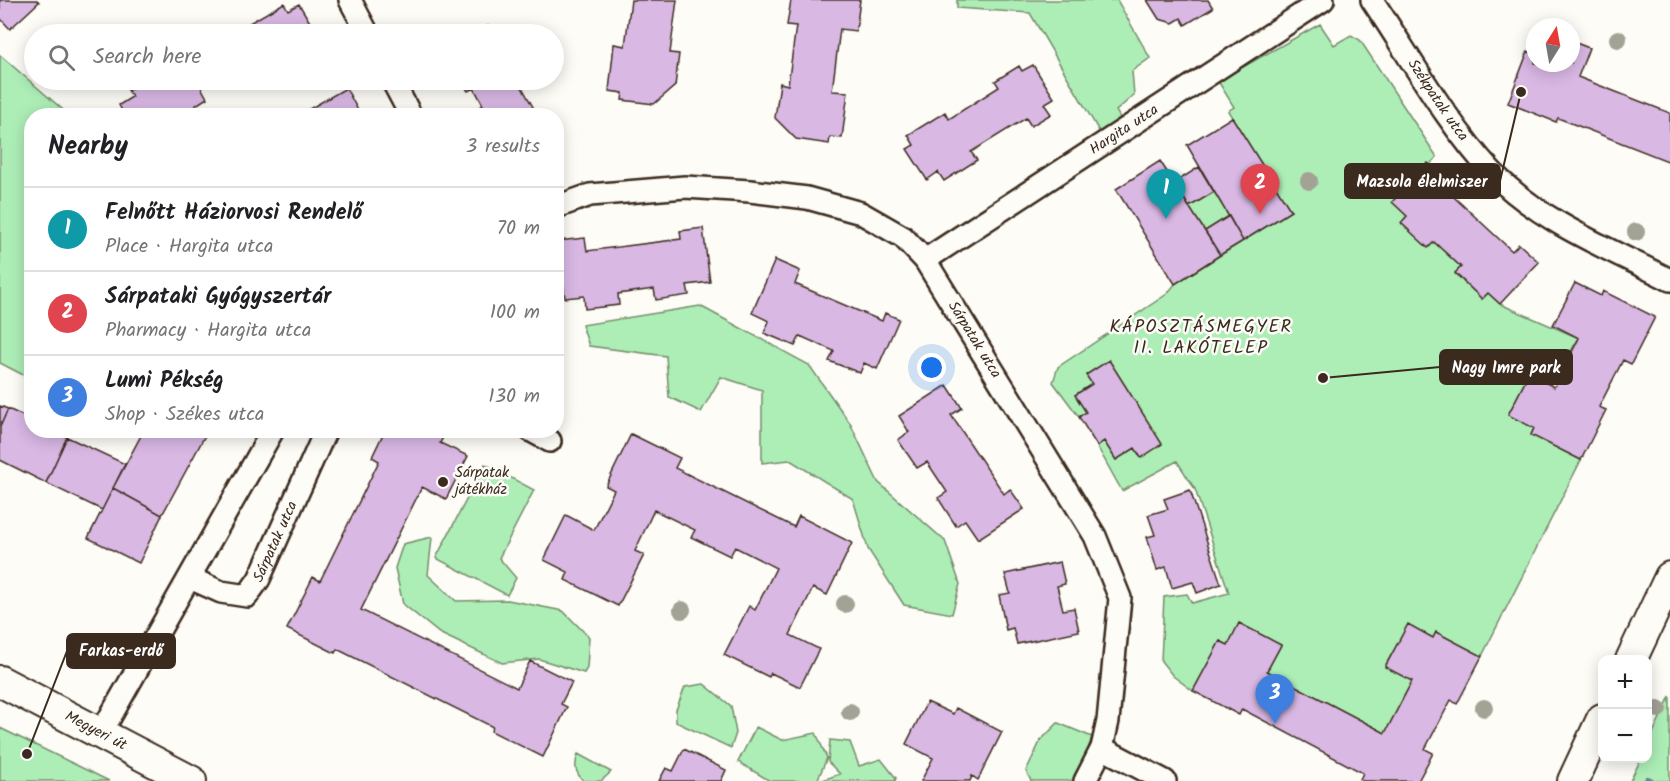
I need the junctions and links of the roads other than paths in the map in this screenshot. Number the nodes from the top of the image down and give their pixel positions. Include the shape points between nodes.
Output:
1 (350, 0) edge
2 (1323, 0) edge
3 (1372, 0) edge
4 (363, 24) edge
5 (397, 90) edge
6 (407, 108) edge
7 (564, 204) edge
8 (925, 260) junction
9 (1670, 280) edge
10 (269, 438) edge
11 (322, 438) edge
12 (545, 438) edge
13 (550, 441) dead end
14 (1670, 577) edge
15 (190, 578) junction
16 (1633, 655) edge
17 (0, 681) edge
18 (1598, 728) edge
19 (101, 733) junction
20 (1102, 748) junction
21 (191, 781) edge
22 (1085, 781) edge
23 (1165, 781) edge
24 (1573, 781) edge

1 - 4 street
2 - 8 street, Hargita utca
3 - 9 street, Székpatak utca via 1469,144 1493,173 1558,222
5 - 6 street
7 - 8 street, Sárpatak utca via 590,195 685,187 807,198 861,213 903,237
8 - 20 street, Sárpatak utca via 1090,528 1120,598
10 - 15 street
11 - 15 street, Sárpatak utca via 259,579 247,596 221,592
12 - 13 street
14 - 16 main road
15 - 19 street
17 - 19 main road, Megyeri út
18 - 24 main road
19 - 21 main road, Megyeri út
20 - 22 street, Sárpatak utca
20 - 23 street

